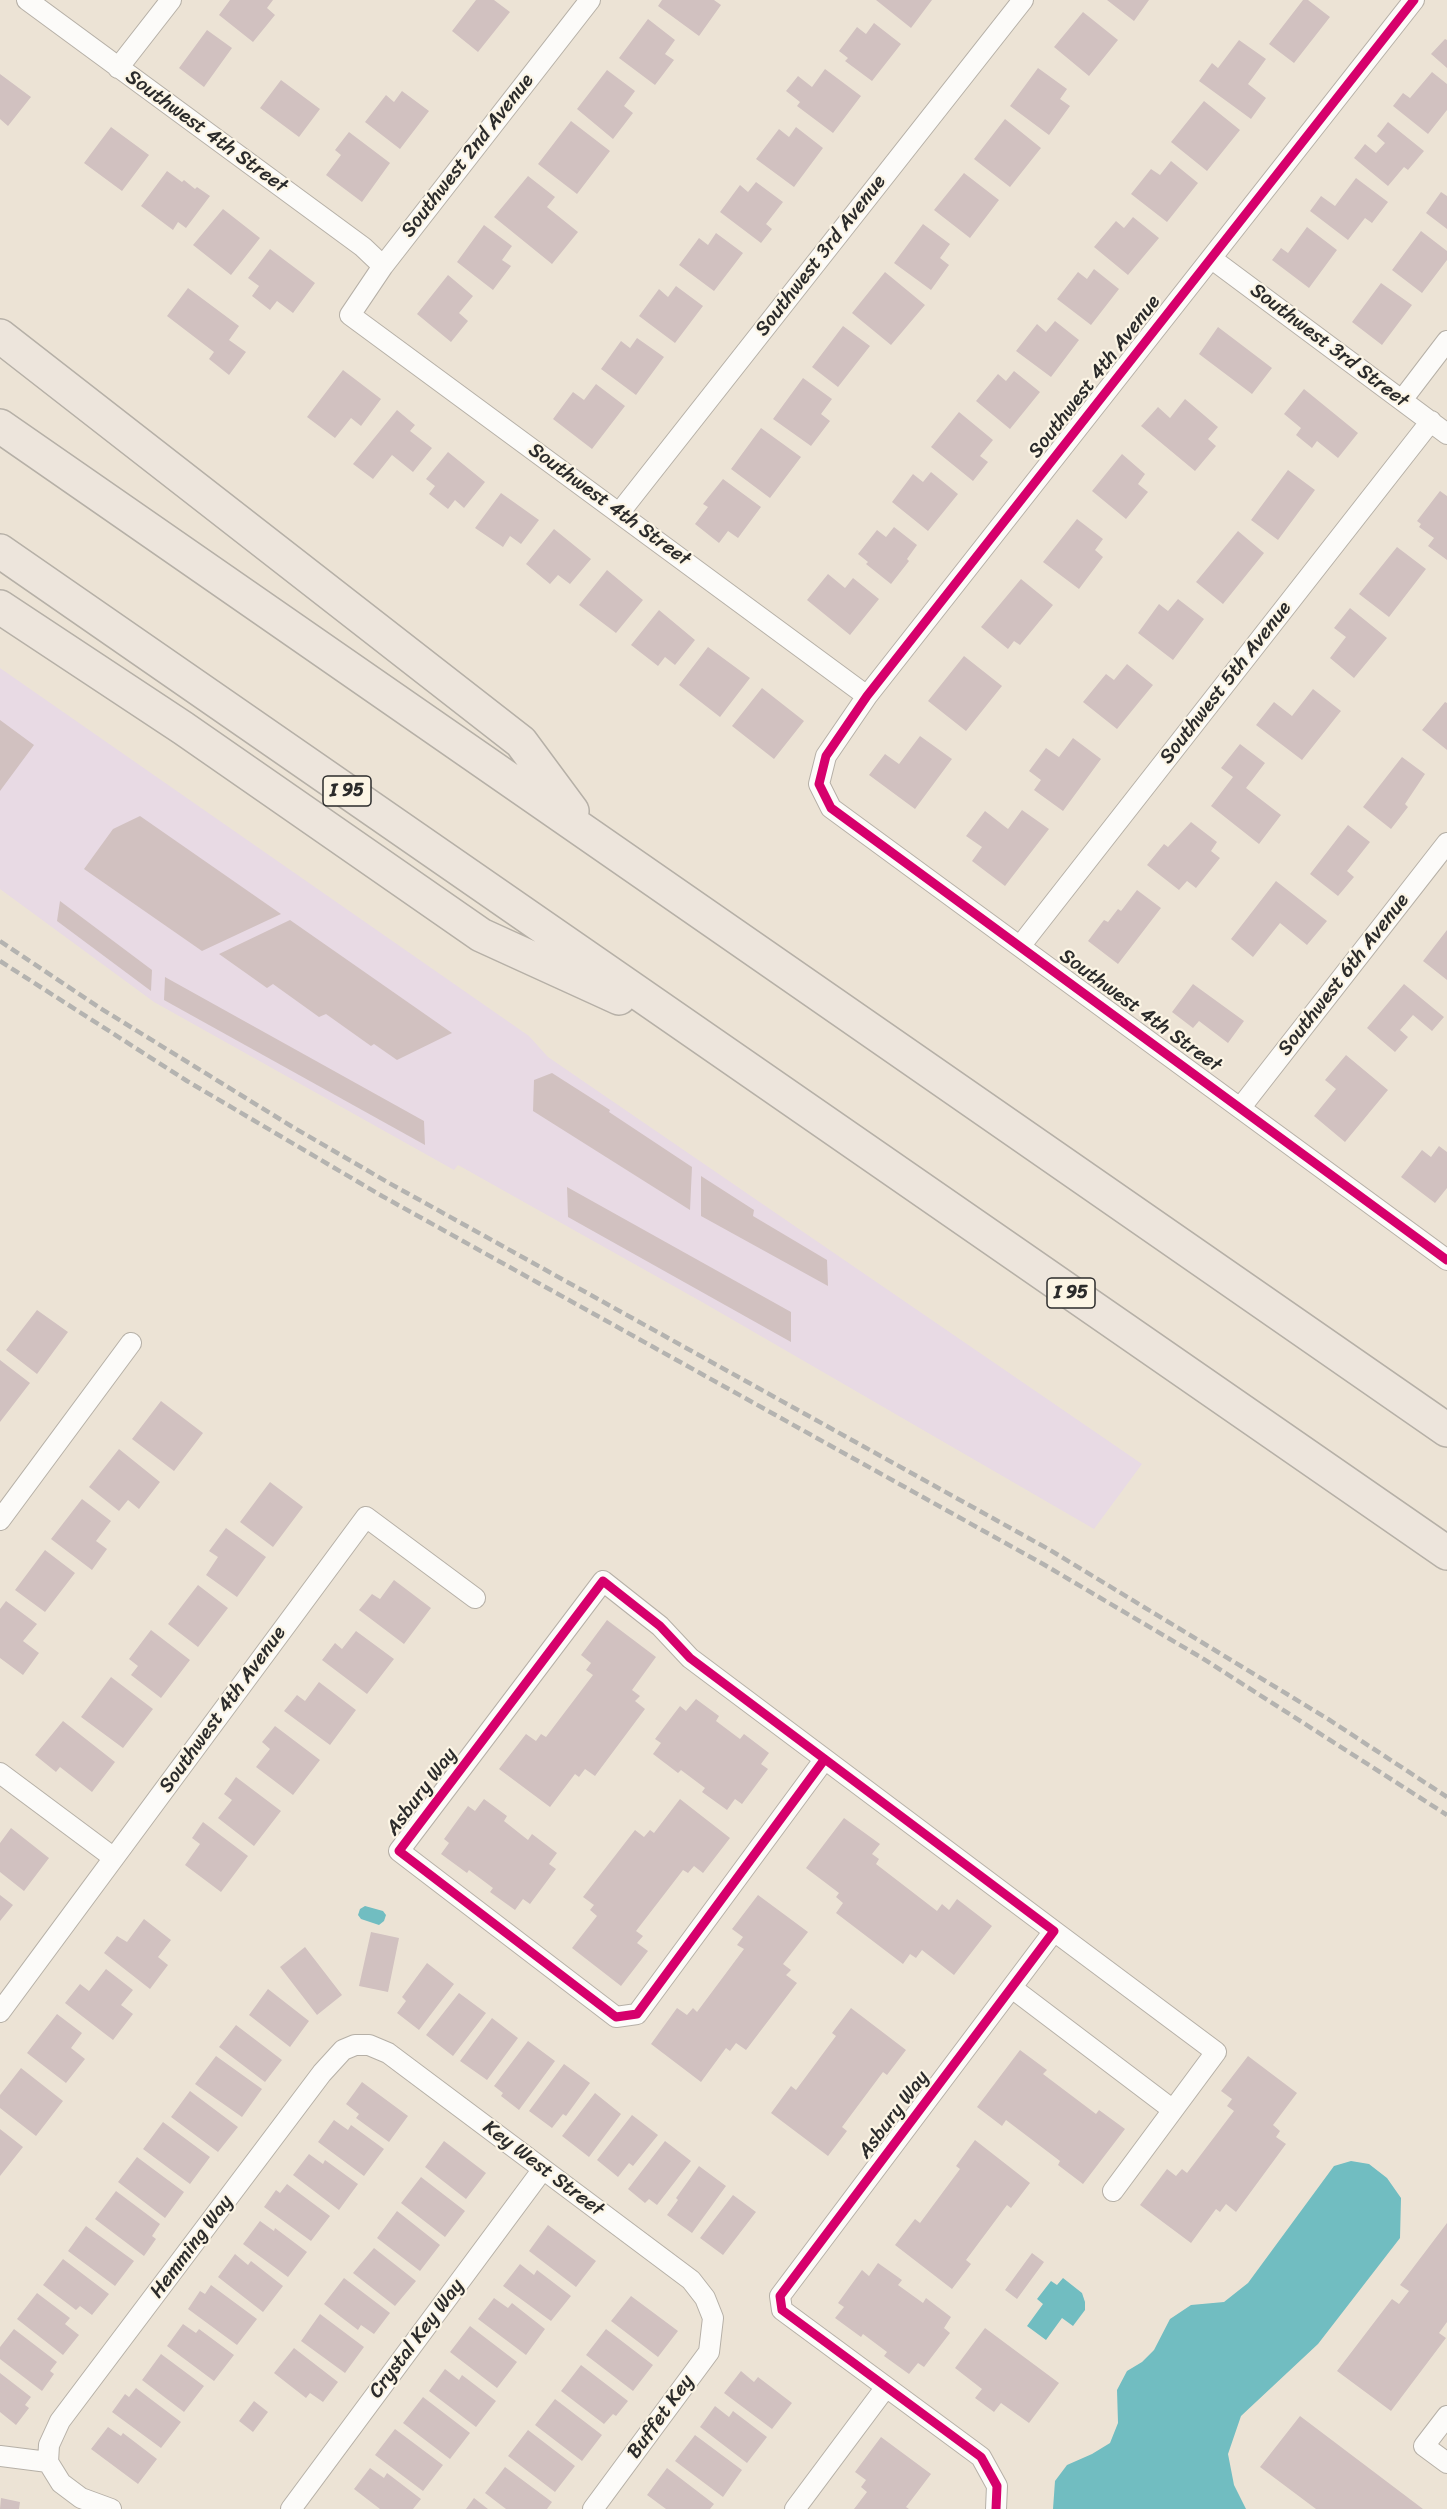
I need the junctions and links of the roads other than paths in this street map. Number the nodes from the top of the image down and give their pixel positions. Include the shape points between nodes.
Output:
1 (27, 0) edge
2 (171, 0) edge
3 (1023, 0) edge
4 (1414, 0) edge
5 (584, 2) edge
6 (118, 68) junction
7 (1212, 259) junction
8 (383, 266) junction
9 (350, 315) joint
10 (0, 336) edge
11 (1447, 341) edge
12 (1402, 400) junction
13 (1431, 422) junction
14 (0, 426) edge
15 (1447, 434) edge
16 (620, 512) junction
17 (0, 551) edge
18 (0, 607) edge
19 (867, 696) junction
20 (819, 784) joint
21 (589, 834) junction
22 (1447, 843) edge
23 (1021, 945) junction
24 (695, 1032) junction
25 (1241, 1107) junction
26 (1447, 1260) edge
27 (131, 1343) dead end
28 (1447, 1430) edge
29 (0, 1520) edge
30 (1447, 1553) edge
31 (475, 1598) dead end
32 (824, 1760) junction
33 (0, 1773) edge
34 (114, 1858) junction
35 (1054, 1931) junction
36 (1012, 1988) junction
37 (0, 2012) edge
38 (355, 2045) joint
39 (1173, 2110) junction
40 (543, 2169) junction
41 (1113, 2191) dead end
42 (713, 2318) joint
43 (885, 2386) junction
44 (1447, 2416) edge
45 (0, 2456) edge
46 (48, 2462) junction
47 (1447, 2463) edge
48 (111, 2509) edge
49 (291, 2509) edge
50 (593, 2509) edge
51 (795, 2509) edge
52 (996, 2509) edge

1 - 6 street, Southwest 4th Street
2 - 6 street
3 - 16 street, Southwest 3rd Avenue
4 - 7 street, Southwest 4th Avenue
5 - 8 street, Southwest 2nd Avenue
6 - 8 street, Southwest 4th Street via 363,247
7 - 12 street, Southwest 3rd Street
7 - 19 street, Southwest 4th Avenue
8 - 9 street, Southwest 2nd Avenue
9 - 16 street, Southwest 4th Street
10 - 21 highway via 520,742
11 - 12 street
12 - 13 street, Southwest 3rd Street
13 - 15 street, Southwest 3rd Street
13 - 23 street, Southwest 5th Avenue
14 - 21 highway
16 - 19 street, Southwest 4th Street
17 - 24 highway, I 95
18 - 24 highway via 183,728 481,935
19 - 20 street, Southwest 4th Avenue via 825,756
20 - 23 street, Southwest 4th Street via 831,808
21 - 28 highway
22 - 25 street, Southwest 6th Avenue
23 - 25 street, Southwest 4th Street
24 - 30 highway, I 95
25 - 26 street, Southwest 4th Street
27 - 29 street
31 - 34 street, Southwest 4th Avenue via 366,1517
32 - 32 street, Asbury Way via 637,2014 616,2017 399,1851 603,1581 660,1626 690,1658
32 - 35 street, Asbury Way
33 - 34 street
34 - 37 street, Southwest 4th Avenue
35 - 36 street, Asbury Way
35 - 39 street via 1216,2052
36 - 39 street
36 - 43 street, Asbury Way via 780,2296 782,2310
38 - 40 street, Key West Street via 369,2045 388,2053
38 - 46 street, Hemming Way via 343,2050 322,2073 60,2421 49,2445
39 - 41 street
40 - 42 street, Key West Street via 691,2280 705,2298
40 - 49 street, Crystal Key Way
42 - 50 street, Buffet Key via 708,2352
43 - 51 street
43 - 52 street, Asbury Way via 981,2457 997,2486
44 - 47 street via 1424,2446
45 - 46 street
46 - 48 street via 61,2483 81,2498

